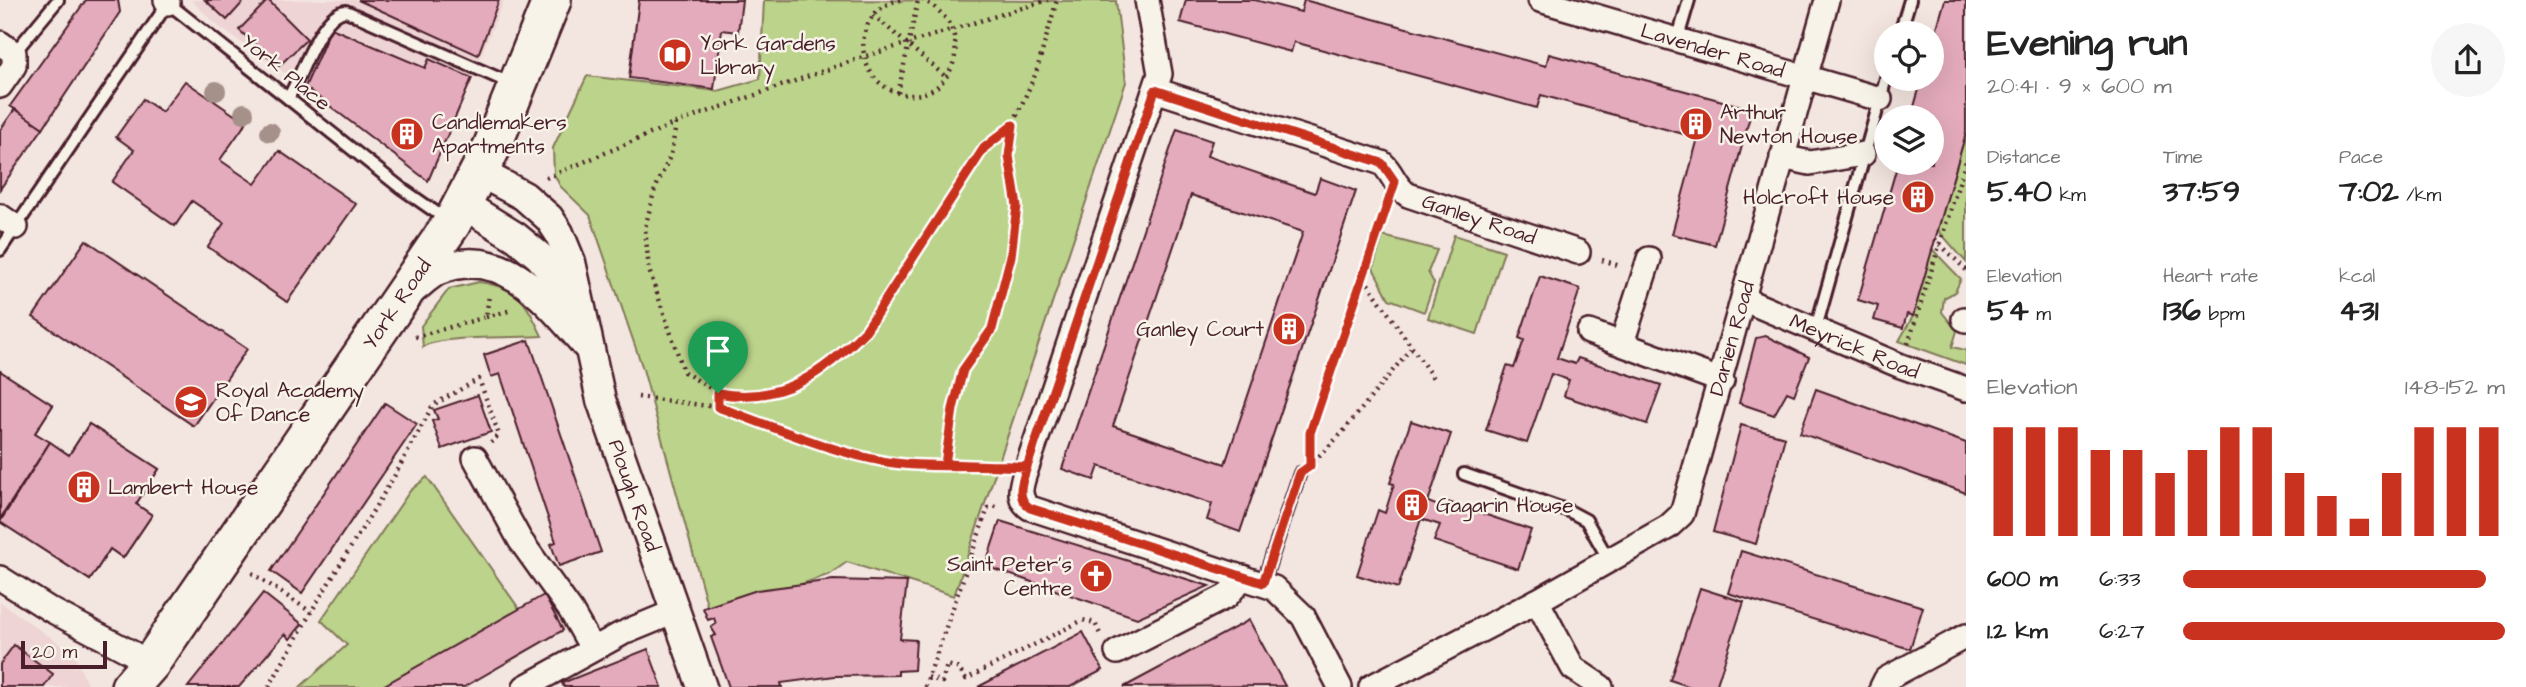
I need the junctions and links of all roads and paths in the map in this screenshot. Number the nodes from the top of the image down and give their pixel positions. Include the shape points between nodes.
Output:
1 (58, 0) edge
2 (552, 0) edge
3 (901, 0) edge
4 (920, 0) edge
5 (1046, 0) edge
6 (1058, 0) edge
7 (1147, 0) edge
8 (1540, 0) edge
9 (1689, 0) edge
10 (1827, 0) edge
11 (1910, 0) edge
12 (167, 1) edge
13 (873, 15) junction
14 (1904, 21) edge
15 (953, 28) junction
16 (1677, 41) junction
17 (908, 44) junction
18 (9, 54) edge
19 (863, 57) junction
20 (946, 77) junction
21 (1803, 79) junction
22 (516, 85) junction
23 (0, 86) edge
24 (1874, 87) edge
25 (1155, 90) junction
26 (1882, 91) edge
27 (898, 93) junction
28 (288, 98) junction
29 (676, 123) junction
30 (1013, 125) junction
31 (1863, 154) junction
32 (1782, 157) junction
33 (1966, 161) edge
34 (479, 172) junction
35 (544, 179) dead end
36 (1395, 182) junction
37 (457, 214) junction
38 (8, 221) edge
39 (1935, 239) dead end
40 (1941, 246) junction
41 (0, 250) edge
42 (1578, 252) joint
43 (1647, 266) joint
44 (1966, 270) edge
45 (1364, 278) junction
46 (490, 284) dead end
47 (404, 295) junction
48 (1745, 300) junction
49 (577, 301) junction
50 (1816, 328) junction
51 (1589, 332) dead end
52 (407, 339) dead end
53 (1622, 342) junction
54 (588, 347) junction
55 (1412, 347) junction
56 (1901, 366) junction
57 (1433, 378) dead end
58 (1722, 381) junction
59 (1966, 389) edge
60 (718, 393) junction
61 (638, 397) dead end
62 (718, 407) junction
63 (475, 458) joint
64 (945, 464) junction
65 (1027, 467) junction
66 (1300, 473) dead end
67 (1464, 474) dead end
68 (1023, 503) junction
69 (225, 555) junction
70 (1609, 560) junction
71 (0, 578) edge
72 (1253, 580) junction
73 (1537, 601) junction
74 (311, 612) junction
75 (674, 612) junction
76 (1966, 635) edge
77 (592, 648) junction
78 (1117, 652) joint
79 (140, 675) edge
80 (928, 677) junction
81 (269, 687) edge
82 (525, 687) edge
83 (702, 687) edge
84 (925, 687) edge
85 (1340, 687) edge
86 (1371, 687) edge
87 (1601, 687) edge
88 (1882, 687) edge

1 - 18 lane
2 - 22 highway, York Road
3 - 13 path
4 - 15 path via 946,16
4 - 17 path
5 - 15 path
6 - 30 path via 1036,73
7 - 25 street via 1160,74
8 - 16 street, Lavender Road
9 - 16 lane
10 - 21 street, Darien Road
11 - 14 lane
12 - 28 lane, York Place
12 - 38 lane, York Place
13 - 17 path
13 - 19 path via 864,31
15 - 17 path
15 - 20 path via 956,58
16 - 21 street, Lavender Road
17 - 19 path
17 - 20 path
17 - 27 path
18 - 23 street
19 - 27 path via 879,83
19 - 29 path
20 - 27 path via 924,92
21 - 24 street, Lavender Road
21 - 32 street, Darien Road
22 - 28 lane via 346,11 325,22
22 - 34 highway, York Road
25 - 36 street, Ganley Road via 1382,163
25 - 65 street
26 - 31 lane
28 - 37 lane, York Place via 401,188
29 - 35 path
29 - 60 path via 671,154 645,228 649,270 684,372
30 - 60 path via 984,148 866,330 843,354 813,377 776,390 742,398
30 - 64 path via 1009,156 1017,206 1011,256 992,329 963,370
31 - 32 street via 1810,163
31 - 50 lane
32 - 48 street, Darien Road
33 - 40 path
34 - 37 highway, York Road
34 - 49 street, Plough Road via 524,196 549,218 571,262
36 - 42 street, Ganley Road via 1408,195
36 - 45 path
37 - 47 highway, York Road
37 - 49 street, Plough Road via 516,237 539,256
38 - 41 lane, York Place
39 - 40 path
40 - 44 path
40 - 56 path
42 - 43 path
43 - 53 street
45 - 55 path
45 - 55 path via 1310,433 1310,466
46 - 52 path via 486,317
47 - 54 street via 438,271 465,264 492,266 527,282
47 - 69 highway, York Road
48 - 50 street, Meyrick Road
48 - 58 street, Darien Road
49 - 54 street, Plough Road
50 - 56 street, Meyrick Road
51 - 53 street
53 - 58 street
54 - 75 street, Plough Road via 601,400
55 - 57 path
56 - 59 street, Meyrick Road
58 - 70 street, Darien Road via 1682,514 1668,527
60 - 62 path
61 - 62 path
62 - 64 path via 887,462
63 - 74 path via 499,435 479,379 433,405
63 - 77 street via 520,540
64 - 65 path
65 - 68 street via 1021,484
66 - 72 lane
67 - 70 lane via 1586,520
68 - 72 street
68 - 80 path via 988,508
69 - 74 path
69 - 79 highway, York Road
70 - 73 street, Darien Road
71 - 79 street
72 - 78 street
72 - 85 street via 1291,601
73 - 86 street, Darien Road
73 - 87 street via 1573,668
74 - 81 path
75 - 77 street
75 - 83 street, Plough Road
76 - 88 street via 1886,679
77 - 82 street
78 - 80 path via 1108,651 1095,623 1083,620 965,679 958,668 947,665 943,682
80 - 84 path

